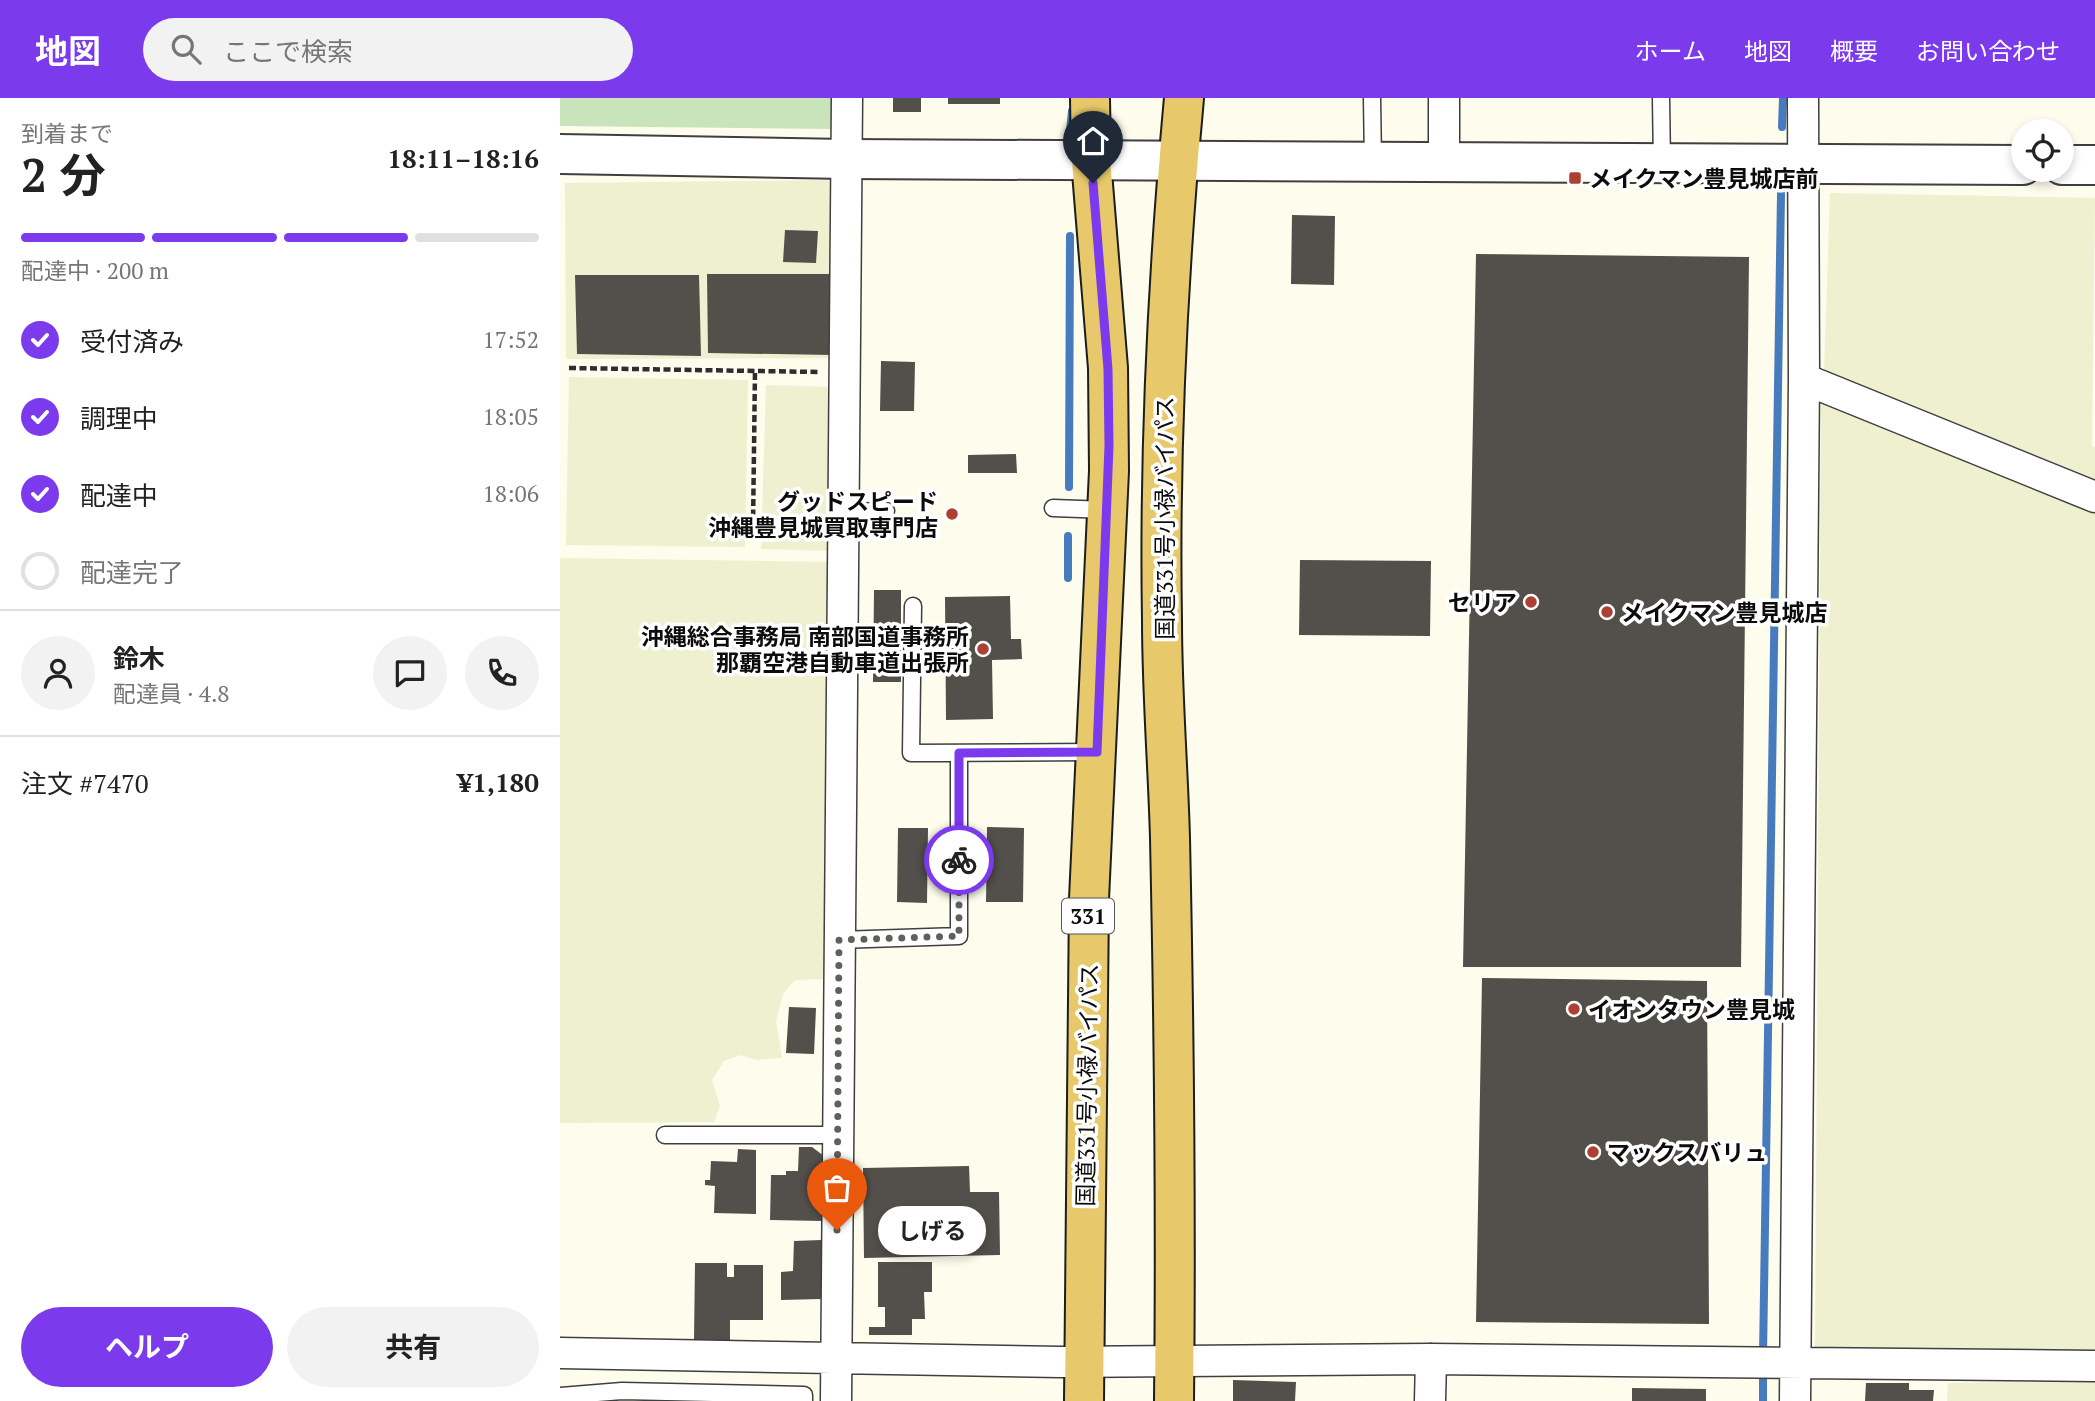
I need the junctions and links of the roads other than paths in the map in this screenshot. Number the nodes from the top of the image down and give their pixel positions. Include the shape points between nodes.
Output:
1 (847, 98) edge
2 (1090, 98) edge
3 (1184, 98) edge
4 (1372, 98) edge
5 (1444, 98) edge
6 (1661, 98) edge
7 (1803, 98) edge
8 (560, 154) edge
9 (846, 159) junction
10 (1091, 160) junction
11 (1180, 161) junction
12 (1373, 163) junction
13 (1444, 163) junction
14 (1803, 164) junction
15 (1662, 165) junction
16 (2011, 165) edge
17 (2074, 165) edge
18 (2095, 165) edge
19 (1804, 379) junction
20 (2095, 497) edge
21 (1053, 508) dead end
22 (1108, 510) junction
23 (886, 511) dead end
24 (843, 512) junction
25 (913, 606) dead end
26 (1097, 752) junction
27 (959, 753) junction
28 (839, 940) junction
29 (665, 1135) dead end
30 (837, 1135) junction
31 (560, 1353) edge
32 (837, 1358) junction
33 (1431, 1359) junction
34 (1084, 1361) junction
35 (1174, 1361) junction
36 (1792, 1364) junction
37 (2095, 1366) edge
38 (560, 1396) edge
39 (660, 1396) edge
40 (587, 1397) edge
41 (695, 1397) edge
42 (804, 1401) edge
43 (836, 1401) edge
44 (1084, 1401) edge
45 (1174, 1401) edge
46 (1430, 1401) edge
47 (1795, 1401) edge

1 - 9 street
2 - 10 highway, 国道331号小禄バイパス / 331
3 - 11 highway, 国道331号小禄バイパス
4 - 12 lane
5 - 13 street
6 - 15 lane
7 - 14 street
8 - 9 street
9 - 10 street
9 - 24 street
10 - 11 street
10 - 22 highway, 国道331号小禄バイパス / 331 via 1108,369
11 - 12 street
11 - 35 highway, 国道331号小禄バイパス via 1166,339 1161,623 1170,833
12 - 13 street
13 - 15 street
14 - 15 street
14 - 16 street
14 - 19 street
17 - 18 street
19 - 20 street
19 - 36 street
21 - 22 lane
22 - 26 highway, 国道331号小禄バイパス / 331
23 - 24 lane
24 - 28 street
25 - 27 lane via 911,753
26 - 27 lane
26 - 34 highway, 国道331号小禄バイパス / 331 via 1088,899
27 - 28 lane via 959,936
28 - 30 street
29 - 30 lane
30 - 32 street
31 - 32 street
32 - 34 street
32 - 43 street
33 - 35 street
33 - 36 street
33 - 46 street
34 - 35 street
34 - 44 highway, 国道331号小禄バイパス / 331
35 - 45 highway, 国道331号小禄バイパス
36 - 37 street
36 - 47 street
38 - 40 lane
39 - 40 lane
39 - 41 lane
41 - 42 lane via 804,1395

